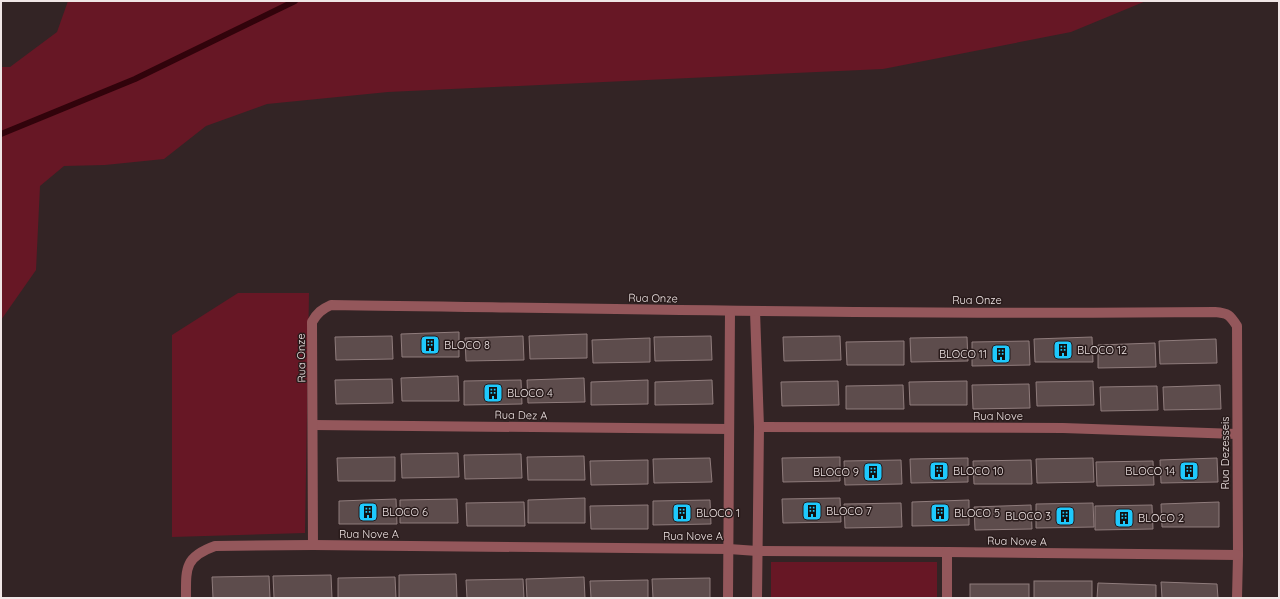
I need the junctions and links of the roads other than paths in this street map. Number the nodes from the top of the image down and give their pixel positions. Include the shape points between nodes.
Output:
1 (730, 311) junction
2 (755, 311) junction
3 (1224, 313) joint
4 (314, 425) junction
5 (759, 427) junction
6 (729, 429) junction
7 (1237, 434) junction
8 (313, 545) junction
9 (729, 549) junction
10 (757, 551) junction
11 (947, 552) junction
12 (1238, 555) junction
13 (186, 598) edge
14 (728, 598) edge
15 (757, 598) edge
16 (947, 598) edge
17 (1237, 598) edge

1 - 2 street, Rua Onze
1 - 4 street, Rua Onze via 331,305 323,308 312,322
1 - 6 street
2 - 3 street, Rua Onze
2 - 5 street
3 - 7 street, Rua Dezesseis via 1231,317 1237,326
4 - 6 street, Rua Dez A
4 - 8 street, Rua Onze
5 - 7 street, Rua Nove via 1063,428
5 - 10 street
6 - 9 street
7 - 12 street, Rua Dezesseis
8 - 9 street, Rua Nove A
8 - 13 street, Rua Nove A via 215,546 202,551 191,561 186,572
9 - 10 street, Rua Nove A
9 - 14 street
10 - 11 street, Rua Nove A
10 - 15 street
11 - 12 street, Rua Nove A
11 - 16 street
12 - 17 street, Rua Dezesseis

